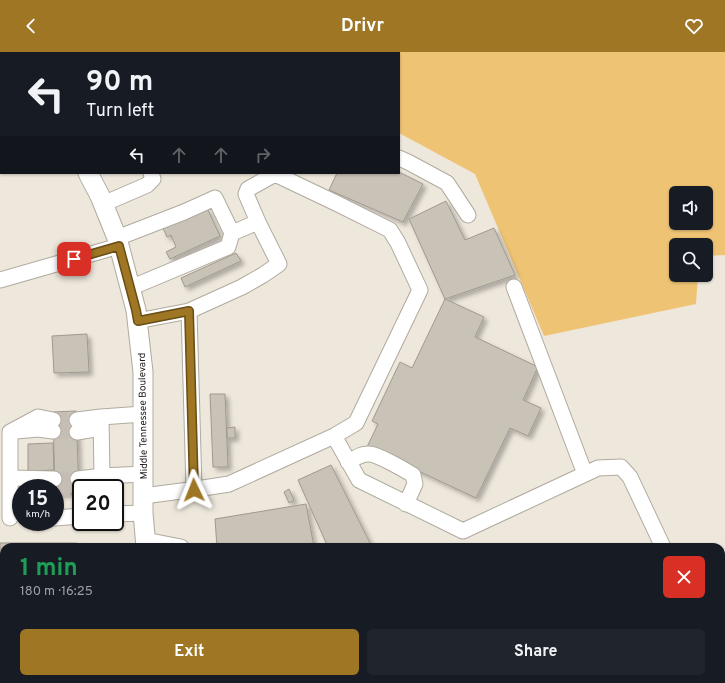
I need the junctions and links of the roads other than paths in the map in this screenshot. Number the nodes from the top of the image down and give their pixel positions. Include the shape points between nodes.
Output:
1 (400, 158) edge
2 (88, 174) edge
3 (151, 174) edge
4 (276, 174) edge
5 (103, 204) junction
6 (468, 215) dead end
7 (258, 222) junction
8 (232, 233) junction
9 (118, 242) junction
10 (0, 280) edge
11 (514, 287) dead end
12 (130, 288) junction
13 (189, 311) junction
14 (138, 321) junction
15 (143, 414) junction
16 (101, 423) junction
17 (53, 426) tunnel mouth
18 (77, 426) tunnel mouth
19 (334, 436) junction
20 (348, 462) junction
21 (143, 474) junction
22 (585, 474) junction
23 (102, 476) junction
24 (13, 479) edge
25 (95, 479) tunnel mouth
26 (194, 490) junction
27 (12, 502) edge
28 (143, 504) junction
29 (406, 504) junction
30 (124, 511) edge
31 (10, 518) edge
32 (146, 543) edge
33 (661, 543) edge

1 - 6 street via 447,183
2 - 5 main road, Middle Tennessee Boulevard
3 - 5 street via 153,179 147,185
4 - 7 street via 248,189 246,194
4 - 19 street via 390,230 420,290 356,423
5 - 9 main road, Middle Tennessee Boulevard
7 - 8 street
7 - 13 street via 279,264 242,287
8 - 9 street via 215,198
8 - 12 street via 228,247
9 - 10 street
9 - 12 main road, Middle Tennessee Boulevard
11 - 22 street
12 - 14 main road, Middle Tennessee Boulevard
13 - 14 street
13 - 26 street
14 - 15 main road, Middle Tennessee Boulevard via 143,372
15 - 16 street
15 - 21 main road, Middle Tennessee Boulevard
16 - 18 street
16 - 23 street
17 - 24 street via 38,417 10,432
19 - 20 street
19 - 26 street via 230,484
20 - 29 street via 359,480
20 - 29 street via 370,454 413,475 415,484
21 - 23 street
21 - 28 main road, Middle Tennessee Boulevard
22 - 29 street via 463,531
22 - 33 street via 598,468 621,466 630,477
23 - 25 street
26 - 28 street
27 - 31 street
28 - 30 street
28 - 32 main road, Middle Tennessee Boulevard

